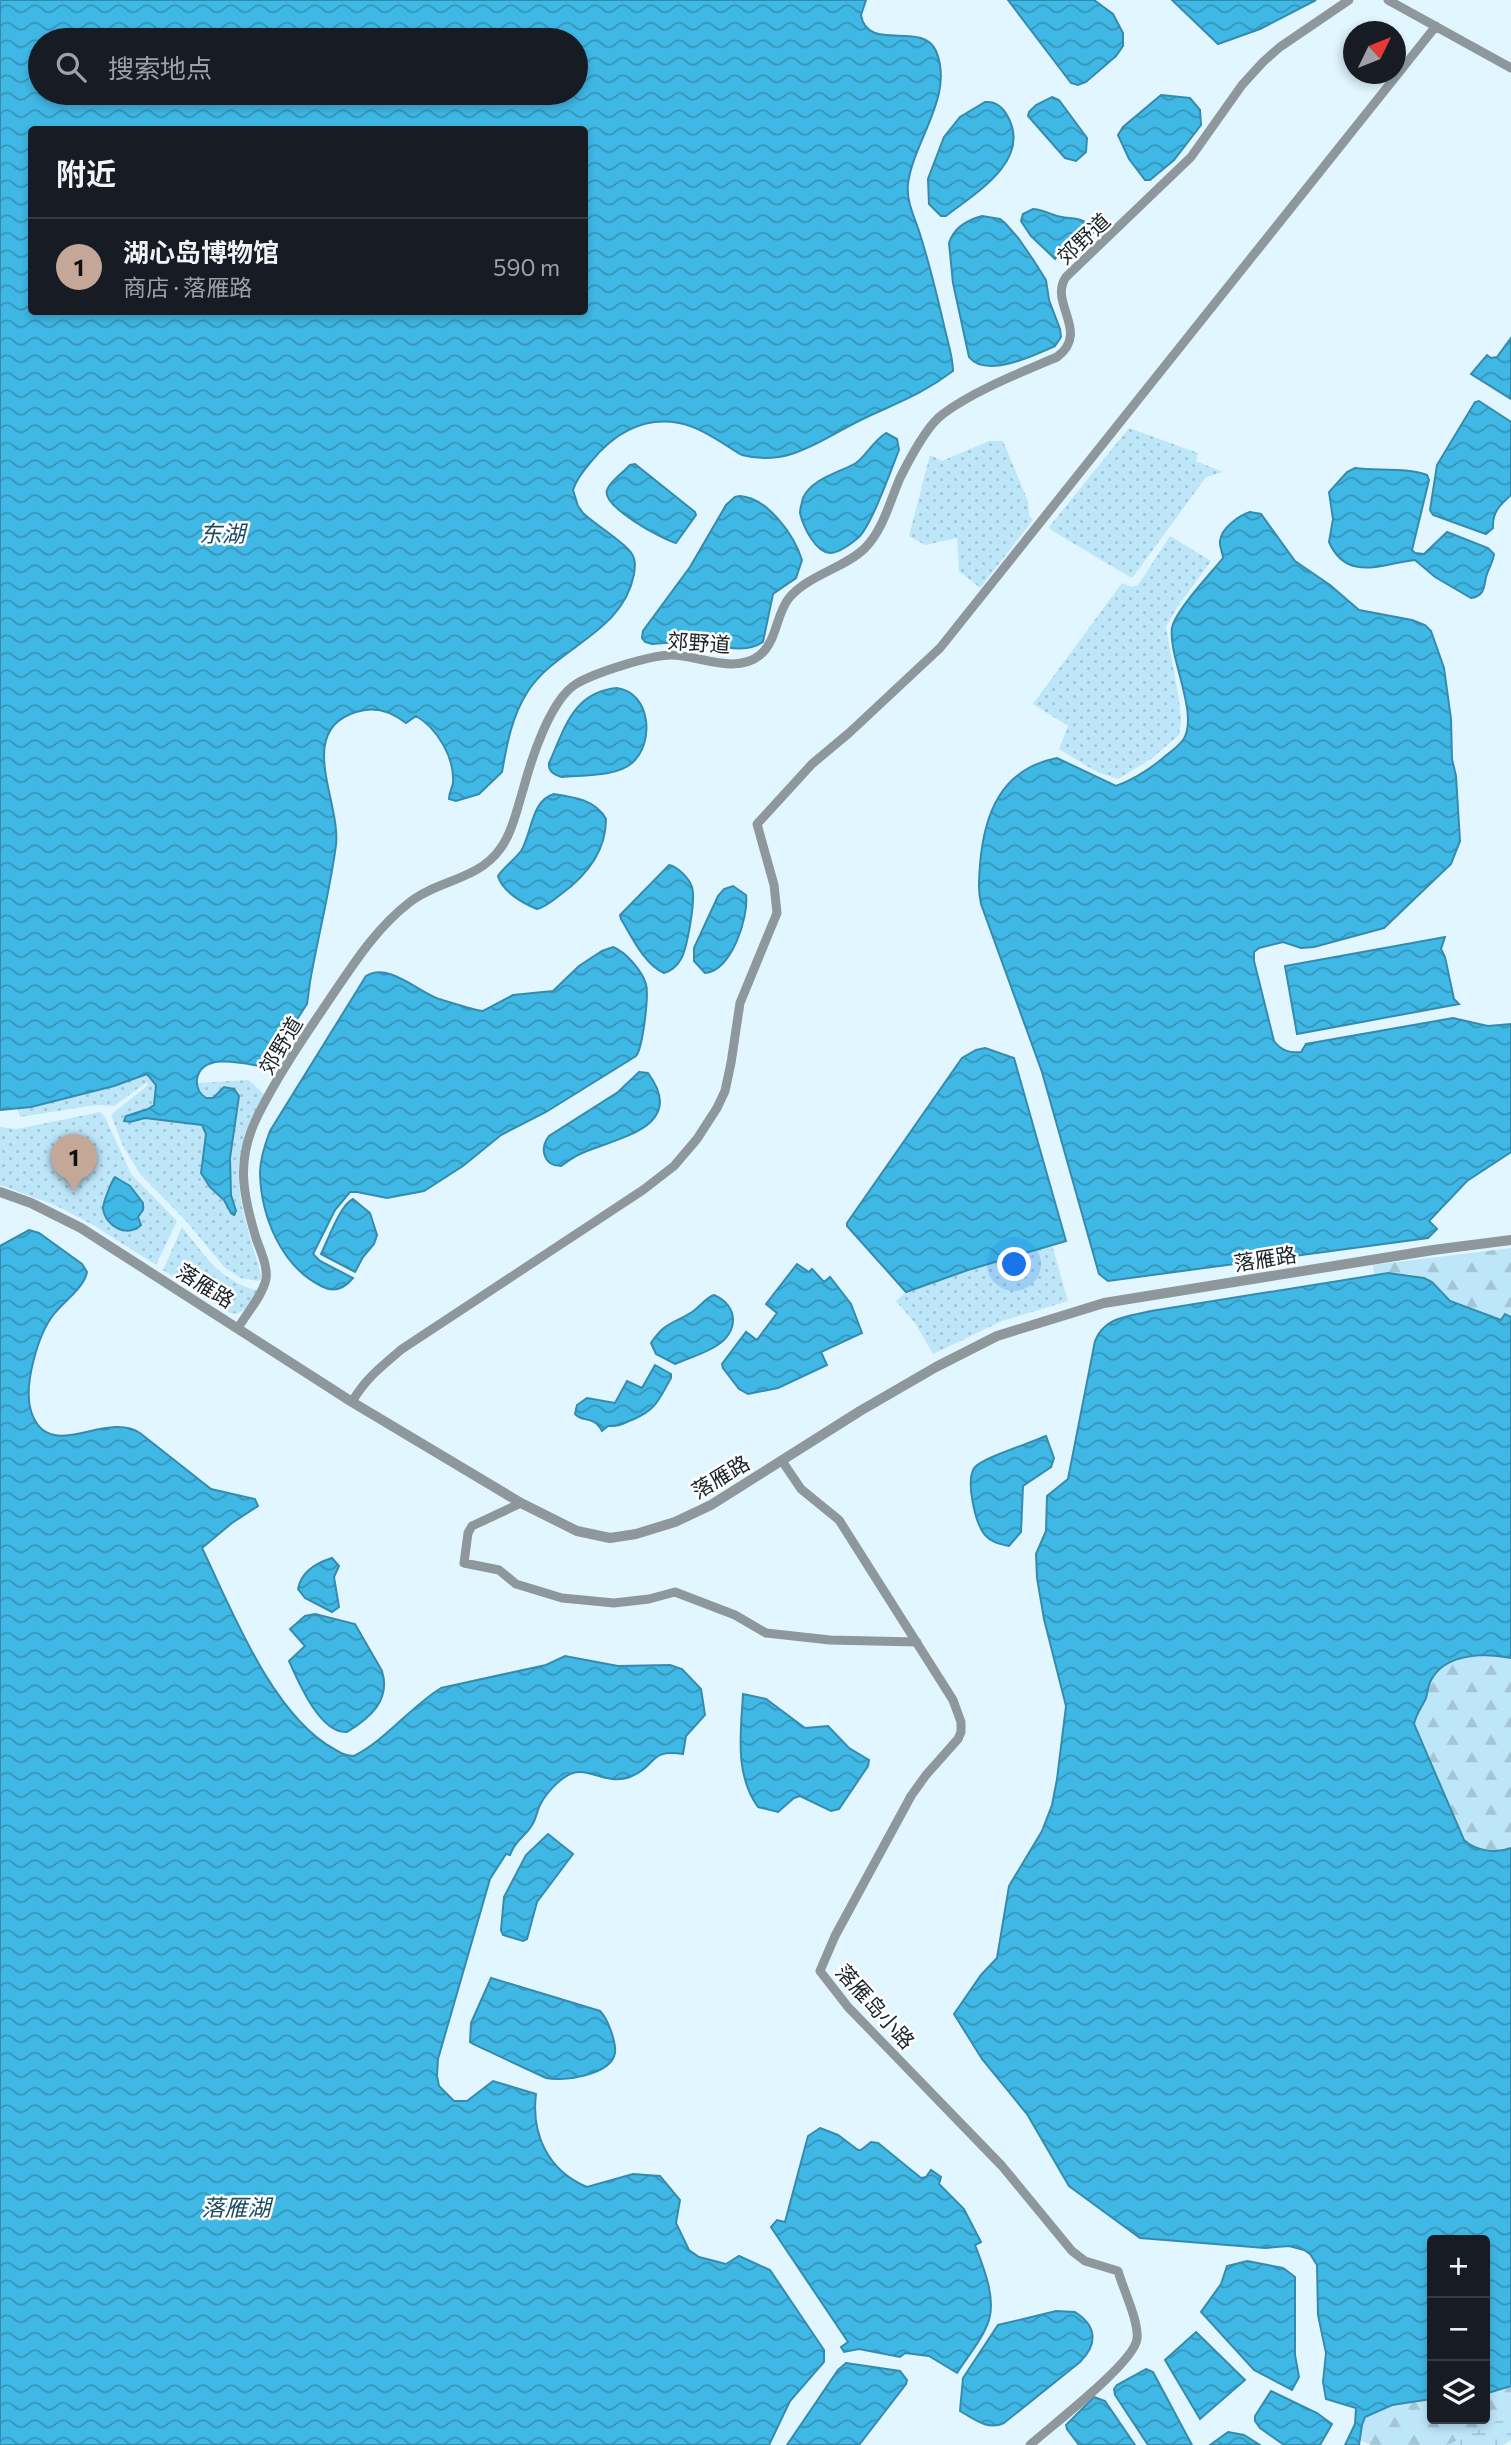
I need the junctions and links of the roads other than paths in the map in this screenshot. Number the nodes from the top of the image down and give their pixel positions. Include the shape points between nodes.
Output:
1 (1349, 0) edge
2 (1388, 0) edge
3 (1436, 26) junction
4 (1511, 68) edge
5 (0, 1192) edge
6 (1511, 1240) edge
7 (238, 1328) junction
8 (352, 1402) junction
9 (782, 1461) junction
10 (521, 1503) junction
11 (917, 1642) junction
12 (1030, 2445) edge

1 - 7 street, 郊野道 via 1263,62 1185,163 1063,281 1070,328 1066,350 940,415 901,477 872,540 789,598 760,655 729,663 674,655 655,657 573,685 558,702 498,852 471,873 411,901 378,932 298,1045 259,1113 248,1139 243,1179 266,1280
2 - 3 street
3 - 4 street
3 - 8 street via 940,648 812,764 757,824 777,913 740,1003 725,1091 697,1139 655,1182 402,1349 365,1382
5 - 7 street, 落雁路 via 72,1222
6 - 9 street, 落雁路 via 1104,1303 997,1336 860,1411
7 - 8 street, 落雁路
8 - 10 street, 落雁路
9 - 10 street, 落雁路 via 692,1515 621,1537 586,1534
9 - 11 street, 落雁岛小路 via 801,1489 839,1520
10 - 11 street via 472,1526 464,1563 499,1570 516,1584 562,1598 614,1603 675,1592 735,1615 766,1633
11 - 12 street, 落雁岛小路 via 956,1707 961,1732 911,1797 820,1971 848,2007 1002,2166 1072,2251 1085,2262 1118,2271 1136,2328 1134,2348

